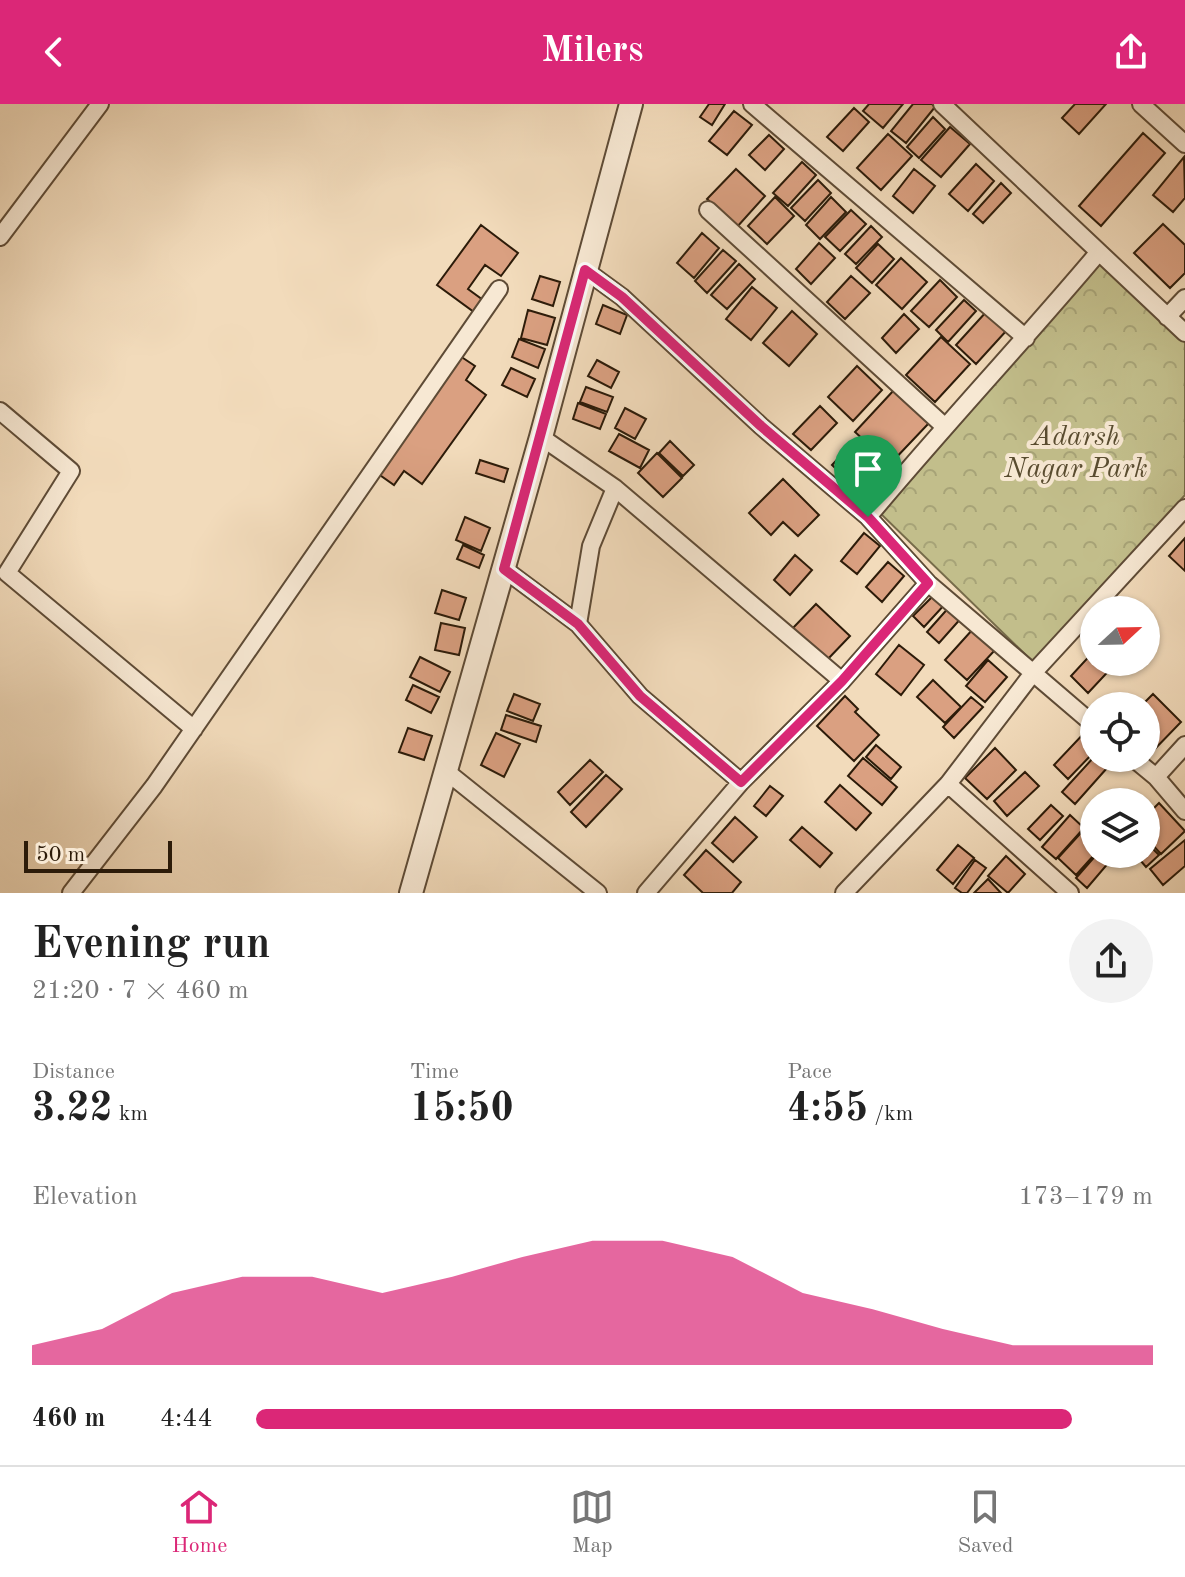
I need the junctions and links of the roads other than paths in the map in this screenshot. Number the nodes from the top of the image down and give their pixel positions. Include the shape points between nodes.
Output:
1 (100, 104) edge
2 (631, 104) edge
3 (752, 104) edge
4 (942, 104) edge
5 (1141, 104) edge
6 (1185, 144) edge
7 (708, 210) dead end
8 (0, 237) edge
9 (1098, 253) junction
10 (585, 270) junction
11 (499, 289) dead end
12 (1185, 298) edge
13 (1167, 317) junction
14 (1185, 333) edge
15 (1026, 338) junction
16 (0, 411) edge
17 (944, 426) junction
18 (541, 437) junction
19 (615, 488) junction
20 (1185, 508) edge
21 (868, 517) junction
22 (504, 569) junction
23 (928, 583) junction
24 (578, 624) junction
25 (1033, 673) junction
26 (842, 681) junction
27 (1080, 713) edge
28 (194, 729) junction
29 (1185, 745) edge
30 (447, 772) junction
31 (1150, 772) edge
32 (1156, 777) junction
33 (741, 782) junction
34 (948, 784) junction
35 (1185, 811) edge
36 (853, 890) edge
37 (71, 893) edge
38 (411, 893) edge
39 (598, 893) edge
40 (646, 893) edge
41 (1070, 893) edge

1 - 8 street
2 - 10 street
3 - 15 street
4 - 9 street
5 - 6 street
7 - 17 street
9 - 13 street
9 - 15 street
10 - 18 street
10 - 21 street
11 - 28 street
12 - 13 street
13 - 14 street
15 - 17 street
16 - 28 street via 71,471 7,573
17 - 21 street
18 - 19 street
18 - 22 street
19 - 24 street via 591,546
19 - 26 street
20 - 25 street
21 - 23 street
22 - 24 street
22 - 30 street
23 - 25 street
23 - 26 street
24 - 33 street via 640,696
25 - 27 street
25 - 34 street
26 - 33 street
28 - 37 street
29 - 32 street
30 - 38 street
30 - 39 street
31 - 32 street
32 - 35 street
33 - 40 street
34 - 36 street
34 - 41 street

